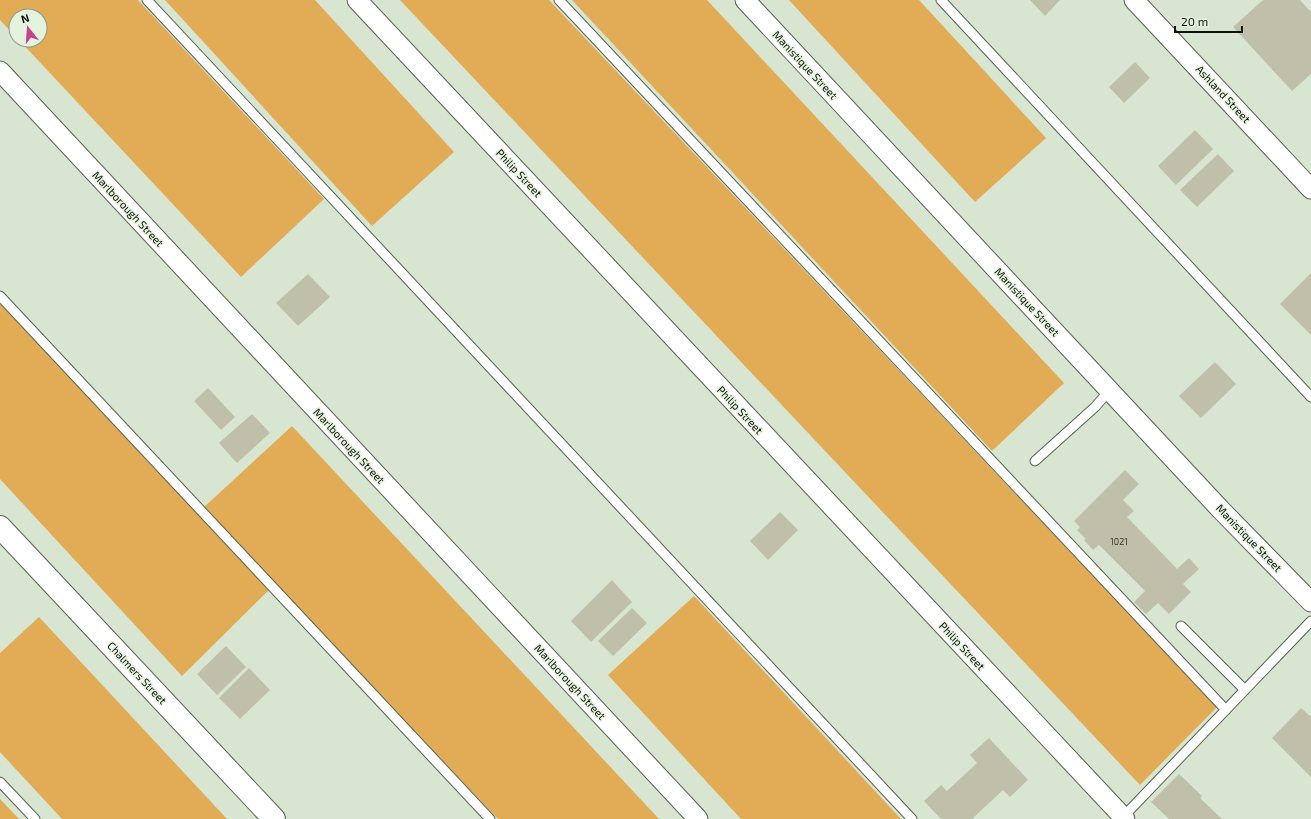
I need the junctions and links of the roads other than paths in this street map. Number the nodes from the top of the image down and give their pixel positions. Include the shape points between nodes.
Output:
1 (147, 0) edge
2 (357, 0) edge
3 (560, 0) edge
4 (745, 0) edge
5 (941, 0) edge
6 (1134, 0) edge
7 (0, 72) edge
8 (1311, 189) edge
9 (0, 296) edge
10 (1109, 391) junction
11 (1311, 397) edge
12 (1035, 461) dead end
13 (0, 527) edge
14 (1311, 602) edge
15 (1311, 621) edge
16 (1181, 626) dead end
17 (1245, 690) junction
18 (1226, 710) junction
19 (0, 782) edge
20 (1124, 818) edge
21 (35, 819) edge
22 (274, 819) edge
23 (490, 819) edge
24 (698, 819) edge
25 (912, 819) edge

1 - 25 lane
2 - 20 street, Philip Street
3 - 18 lane
4 - 10 street, Manistique Street
5 - 11 lane
6 - 8 street, Ashland Street
7 - 24 street, Marlborough Street
9 - 23 lane
10 - 12 lane via 1095,407
10 - 14 street, Manistique Street
13 - 22 street, Chalmers Street
15 - 17 lane
16 - 17 lane
17 - 18 lane
18 - 20 lane
19 - 21 lane

